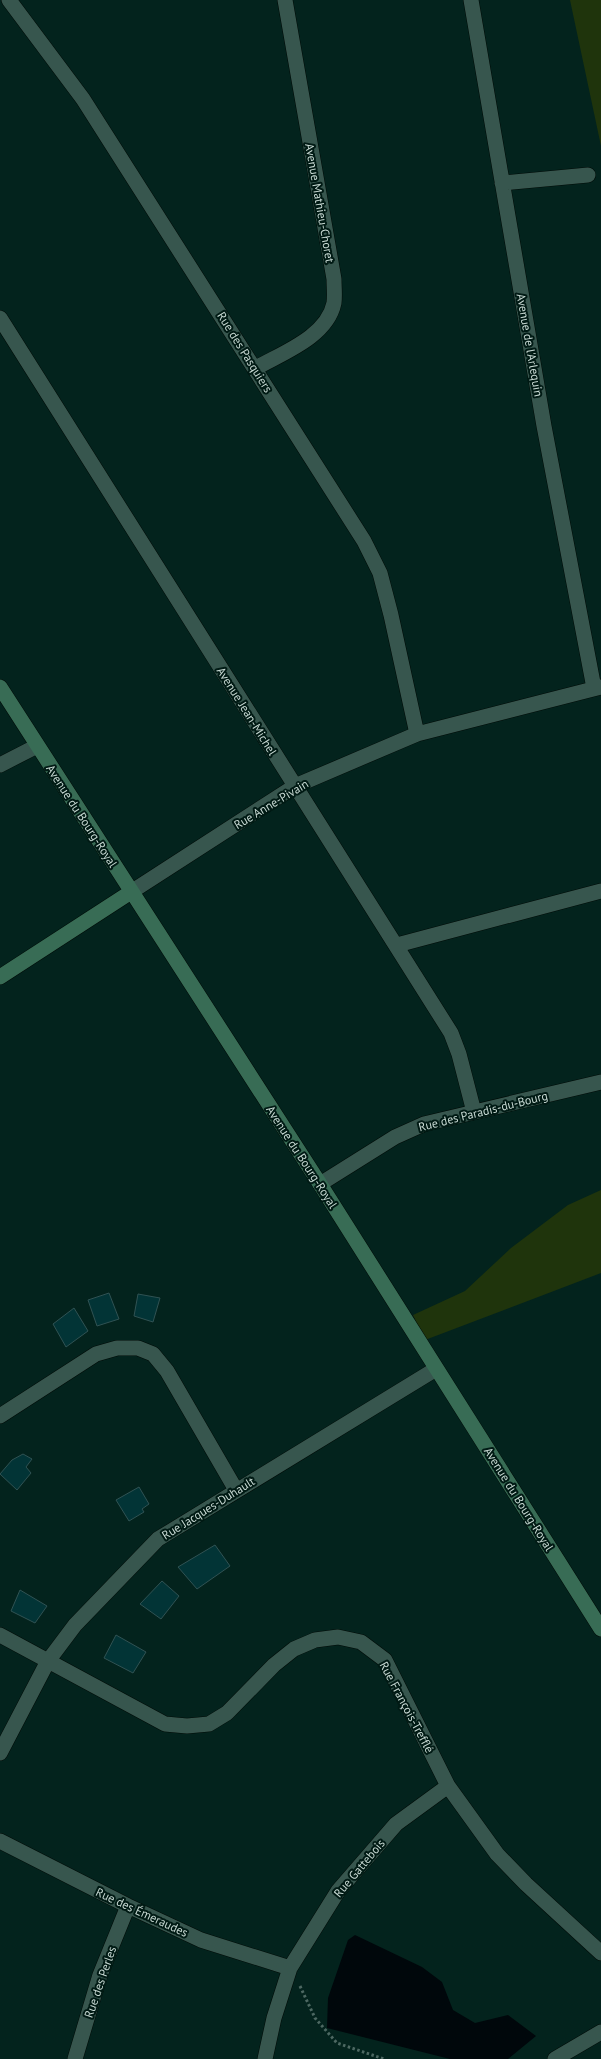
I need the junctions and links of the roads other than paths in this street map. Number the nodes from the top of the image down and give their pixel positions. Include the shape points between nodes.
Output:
1 (9, 0) edge
2 (285, 0) edge
3 (472, 0) edge
4 (588, 175) dead end
5 (502, 183) junction
6 (0, 318) edge
7 (256, 368) junction
8 (0, 687) edge
9 (598, 687) edge
10 (417, 734) junction
11 (37, 746) junction
12 (0, 765) edge
13 (295, 786) junction
14 (601, 891) edge
15 (131, 892) junction
16 (397, 945) junction
17 (0, 977) edge
18 (601, 1082) edge
19 (474, 1112) junction
20 (320, 1184) junction
21 (436, 1369) junction
22 (0, 1416) edge
23 (236, 1490) junction
24 (601, 1629) edge
25 (0, 1635) edge
26 (48, 1661) junction
27 (0, 1753) edge
28 (448, 1786) junction
29 (0, 1841) edge
30 (128, 1906) junction
31 (601, 1953) edge
32 (290, 1968) junction
33 (601, 2032) edge
34 (75, 2059) edge
35 (265, 2059) edge
36 (555, 2059) edge

1 - 7 street, Rue des Pasquiers via 84,99
2 - 7 street, Avenue Mathieu-Choret via 334,279 334,303 327,320 310,336
3 - 5 street, Avenue de l'Arlequin
4 - 5 street
5 - 9 street, Avenue de l'Arlequin via 544,426
6 - 13 street, Avenue Jean-Michel
7 - 10 street, Rue des Pasquiers via 364,540 380,573
8 - 11 street, Avenue du Bourg-Royal
9 - 10 street, Rue Anne-Pivain
10 - 13 street, Rue Anne-Pivain
11 - 12 street
11 - 15 street, Avenue du Bourg-Royal
13 - 15 street, Rue Anne-Pivain
13 - 16 street, Avenue Jean-Michel
14 - 16 street
15 - 17 street, Rue Anne-Pivain
15 - 20 street, Avenue du Bourg-Royal
16 - 19 street, Avenue Jean-Michel via 451,1033
18 - 19 street, Rue des Paradis-du-Bourg
19 - 20 street, Rue des Paradis-du-Bourg via 424,1124 395,1137
20 - 21 street, Avenue du Bourg-Royal
21 - 23 street, Rue Jacques-Duhault
21 - 24 street, Avenue du Bourg-Royal
22 - 23 street via 96,1354 117,1348 138,1348 153,1354 167,1371
23 - 26 street, Rue Jacques-Duhault via 158,1539 74,1625
25 - 26 street, Rue François-Trefflé
26 - 27 street, Rue Jacques-Duhault
26 - 28 street, Rue François-Trefflé via 165,1724 187,1726 209,1724 227,1712 294,1648 315,1640 338,1637 361,1642 385,1660
28 - 31 street, Rue François-Trefflé via 498,1854
28 - 32 street, Rue Gattebois via 396,1824 338,1891
29 - 30 street, Rue des Émeraudes
30 - 32 street, Rue des Émeraudes via 201,1940
30 - 34 street, Rue des Perles via 100,1975
32 - 35 street, Rue Gattebois
33 - 36 street

